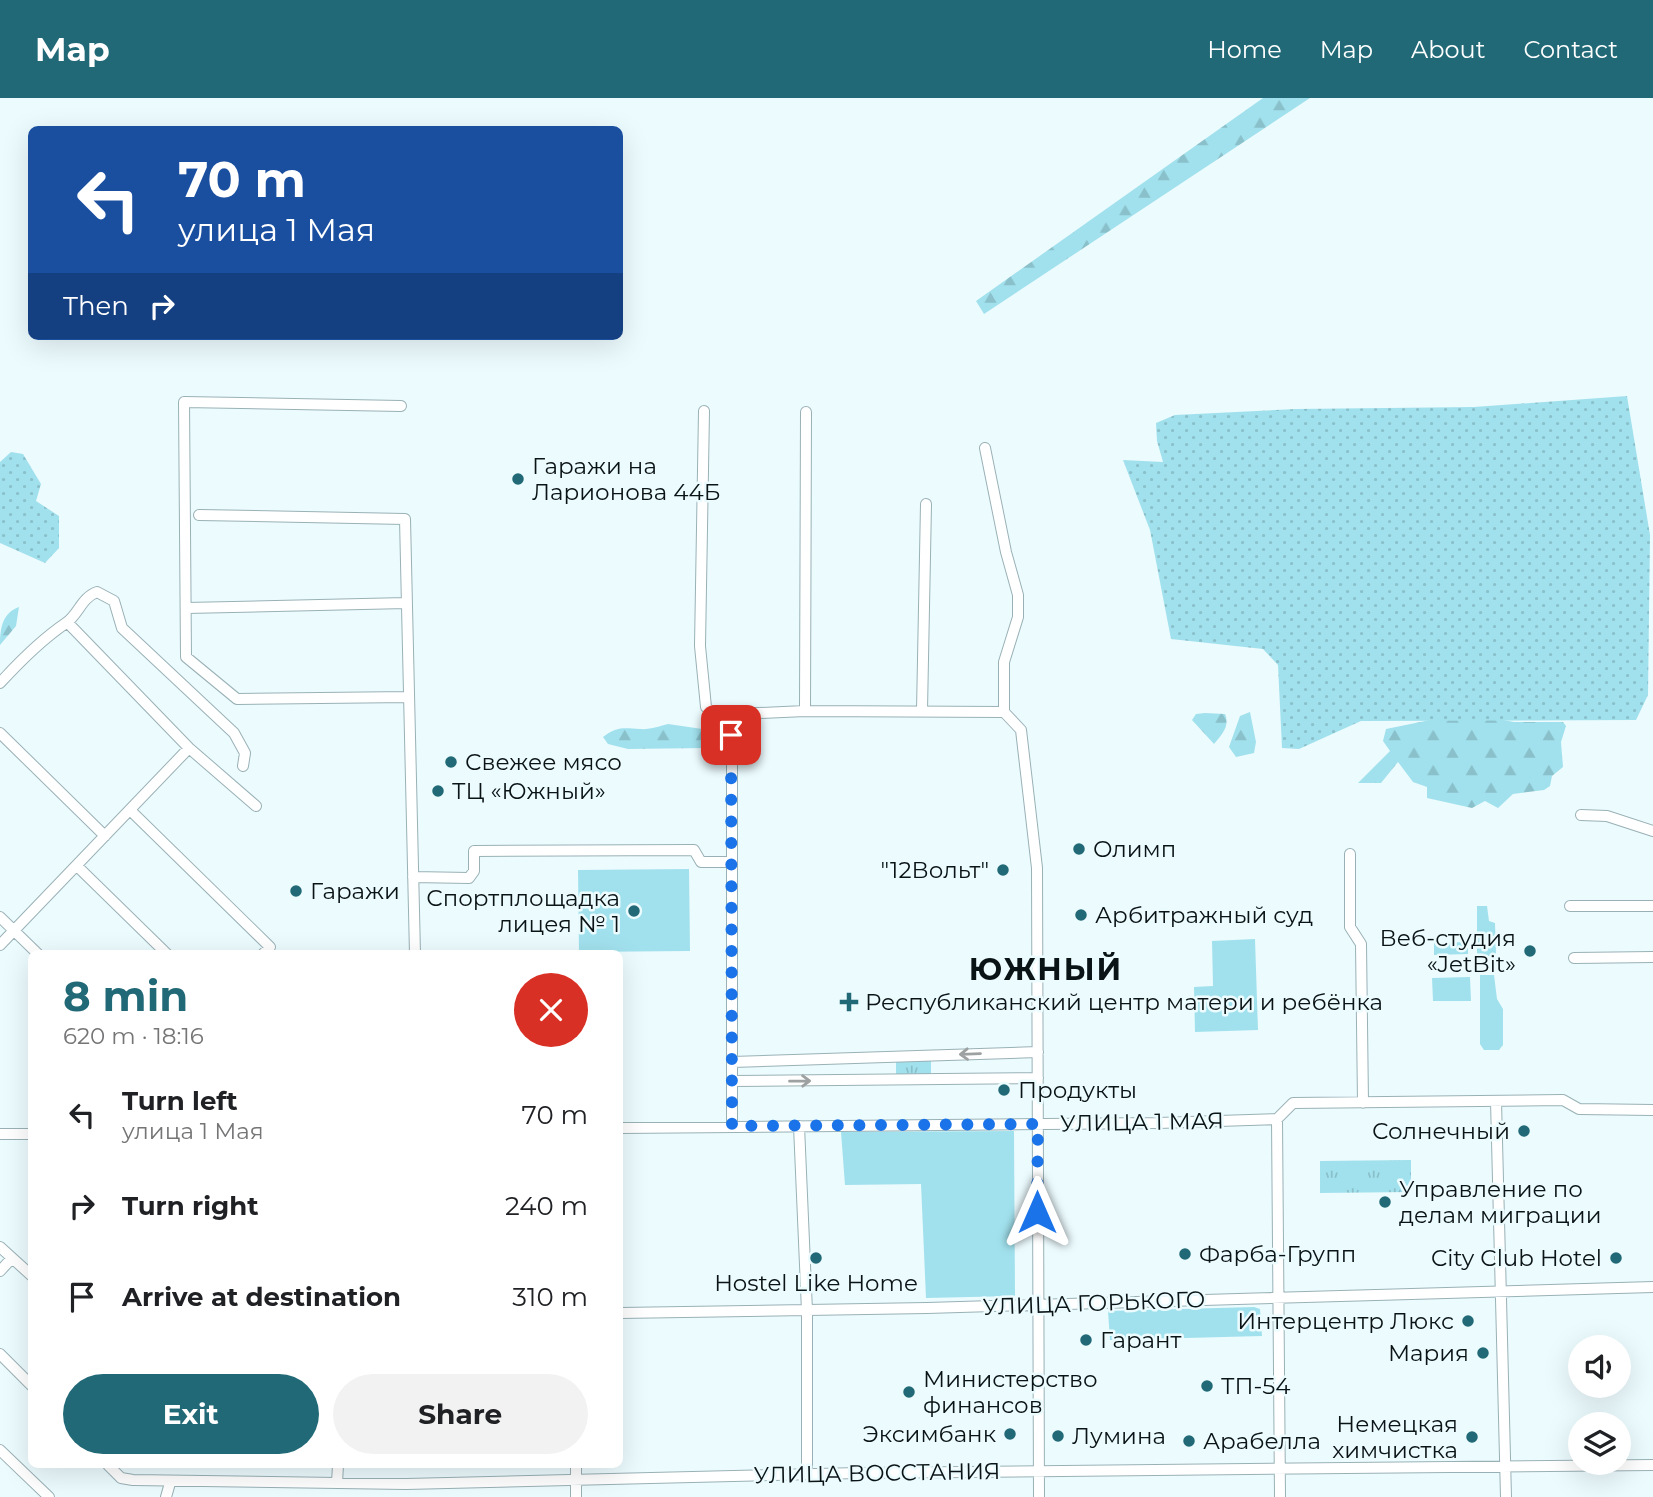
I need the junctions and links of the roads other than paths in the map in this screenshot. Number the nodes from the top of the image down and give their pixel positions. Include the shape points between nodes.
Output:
1 (401, 406) dead end
2 (704, 411) dead end
3 (806, 412) dead end
4 (985, 448) dead end
5 (926, 504) dead end
6 (198, 515) dead end
7 (406, 603) junction
8 (186, 608) junction
9 (67, 622) junction
10 (0, 683) edge
11 (408, 697) junction
12 (805, 711) junction
13 (922, 712) junction
14 (1004, 712) junction
15 (732, 716) junction
16 (0, 733) edge
17 (189, 747) junction
18 (243, 766) dead end
19 (256, 806) dead end
20 (130, 810) junction
21 (1581, 815) dead end
22 (1653, 831) edge
23 (105, 836) junction
24 (1350, 854) dead end
25 (731, 862) junction
26 (78, 867) junction
27 (413, 877) junction
28 (1570, 906) dead end
29 (1653, 906) edge
30 (0, 917) edge
31 (14, 930) junction
32 (0, 945) edge
33 (34, 950) edge
34 (163, 950) edge
35 (266, 950) edge
36 (415, 950) edge
37 (1653, 957) edge
38 (1574, 958) dead end
39 (1038, 1052) junction
40 (732, 1062) junction
41 (1038, 1078) junction
42 (732, 1082) junction
43 (1496, 1101) junction
44 (1363, 1103) junction
45 (1653, 1110) edge
46 (1277, 1119) junction
47 (1038, 1124) junction
48 (732, 1126) junction
49 (799, 1126) junction
50 (623, 1128) edge
51 (0, 1134) edge
52 (28, 1134) edge
53 (0, 1247) edge
54 (12, 1258) junction
55 (0, 1271) edge
56 (28, 1272) edge
57 (1653, 1287) edge
58 (1502, 1292) junction
59 (1278, 1297) junction
60 (1037, 1304) junction
61 (807, 1311) junction
62 (623, 1313) edge
63 (0, 1354) edge
64 (28, 1382) edge
65 (0, 1450) edge
66 (1653, 1465) edge
67 (110, 1468) edge
68 (338, 1468) edge
69 (576, 1468) edge
70 (1280, 1468) junction
71 (1505, 1468) junction
72 (1039, 1471) junction
73 (807, 1474) junction
74 (576, 1482) junction
75 (170, 1483) junction
76 (337, 1483) junction
77 (406, 1484) junction
78 (429, 1484) junction
79 (48, 1497) edge
80 (166, 1497) edge
81 (406, 1497) edge
82 (429, 1497) edge
83 (576, 1497) edge
84 (1039, 1497) edge
85 (1280, 1497) edge
86 (1506, 1497) edge

1 - 8 street via 184,402
2 - 15 street via 702,690 706,707 715,715
3 - 12 street
4 - 14 street via 1018,595 1018,617 1004,662
5 - 13 street
6 - 7 street via 405,519
7 - 8 street
7 - 11 street
8 - 11 street via 186,657 237,699
9 - 10 street via 46,636
9 - 17 street
9 - 18 street via 86,598 97,592 114,601 122,628 234,733 245,753
11 - 27 street
12 - 13 street
12 - 15 street
13 - 14 street
14 - 39 street via 1021,730 1037,868
15 - 25 street
16 - 23 street
17 - 19 street
17 - 20 street
20 - 23 street
20 - 35 street
21 - 22 street via 1607,816
23 - 26 street
24 - 44 street via 1350,927 1362,944
25 - 27 street via 701,862 694,850 474,851 474,871 468,878
25 - 40 street
26 - 31 street
26 - 34 street
27 - 36 street
28 - 29 street
30 - 31 street
31 - 32 street
31 - 33 street
37 - 38 street
39 -> 40 street
39 - 41 street
40 - 42 street
42 -> 41 street
41 - 47 street
42 - 48 street
43 - 44 street, УЛИЦА 1 МАЯ
43 - 45 street, УЛИЦА 1 МАЯ via 1563,1100 1579,1109
43 - 58 street
44 - 46 street, УЛИЦА 1 МАЯ via 1293,1103
46 - 47 street, УЛИЦА 1 МАЯ
46 - 59 street
47 - 49 street, УЛИЦА 1 МАЯ
47 - 60 street
48 - 49 street, УЛИЦА 1 МАЯ
48 - 50 street, УЛИЦА 1 МАЯ
49 - 61 street
51 - 52 street
53 - 54 street
54 - 55 street
54 - 56 street
57 - 58 street, УЛИЦА ГОРЬКОГО
58 - 59 street, УЛИЦА ГОРЬКОГО
58 - 71 street
59 - 60 street, УЛИЦА ГОРЬКОГО
59 - 70 street
60 - 61 street, УЛИЦА ГОРЬКОГО
60 - 72 street
61 - 62 street, УЛИЦА ГОРЬКОГО
61 - 73 street
63 - 64 street
65 - 79 street
66 - 71 street, УЛИЦА ВОССТАНИЯ
67 - 75 street, УЛИЦА ВОССТАНИЯ via 121,1478
68 - 76 street
69 - 74 street
70 - 71 street, УЛИЦА ВОССТАНИЯ
70 - 72 street, УЛИЦА ВОССТАНИЯ
70 - 85 street
71 - 86 street
72 - 73 street, УЛИЦА ВОССТАНИЯ
72 - 84 street
73 - 74 street, УЛИЦА ВОССТАНИЯ
74 - 78 street, УЛИЦА ВОССТАНИЯ
74 - 83 street
75 - 76 street, УЛИЦА ВОССТАНИЯ
75 - 80 street
76 - 77 street, УЛИЦА ВОССТАНИЯ
77 - 78 street, УЛИЦА ВОССТАНИЯ
77 - 81 street
78 - 82 street

